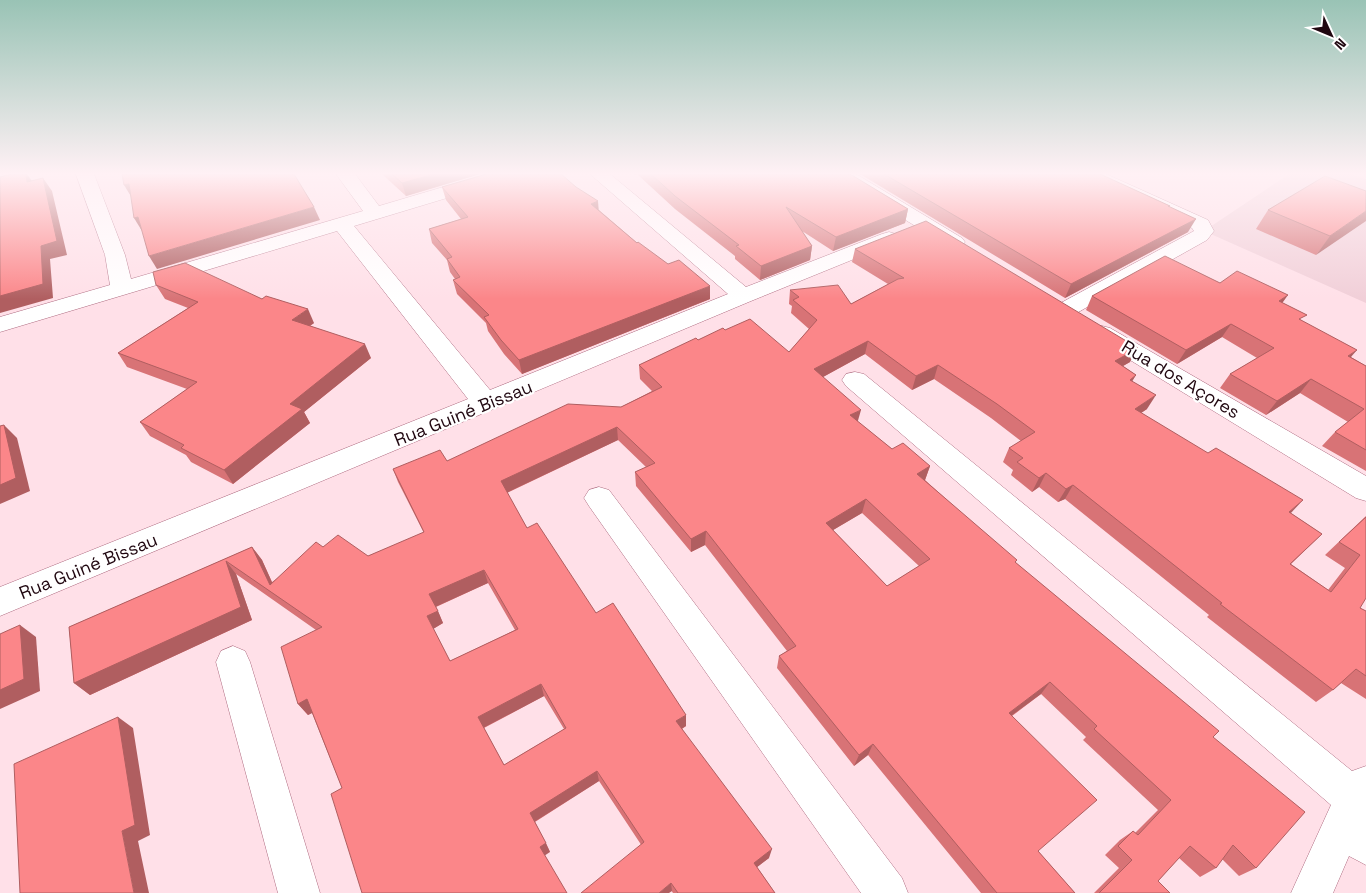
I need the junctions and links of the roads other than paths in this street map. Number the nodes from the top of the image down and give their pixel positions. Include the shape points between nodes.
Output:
1 (101, 216) edge
2 (367, 216) edge
3 (648, 216) edge
4 (911, 216) edge
5 (1183, 216) edge
6 (342, 224) junction
7 (925, 224) junction
8 (974, 254) edge
9 (122, 288) junction
10 (743, 296) junction
11 (0, 325) edge
12 (855, 380) dead end
13 (486, 403) junction
14 (1366, 490) edge
15 (599, 498) dead end
16 (0, 602) edge
17 (233, 662) dead end
18 (1358, 813) edge
19 (299, 893) edge
20 (888, 893) edge
21 (1312, 893) edge

1 - 9 street via 115,255
2 - 6 street
3 - 10 street
4 - 7 street
5 - 14 street, Rua dos Açores via 1201,224 1204,231 1200,236 1057,305
6 - 9 street
6 - 13 street
7 - 8 street
7 - 10 street, Rua Guiné Bissau
9 - 11 street
10 - 13 street, Rua Guiné Bissau
12 - 18 street
13 - 16 street, Rua Guiné Bissau
15 - 20 street
17 - 19 street
18 - 21 street

